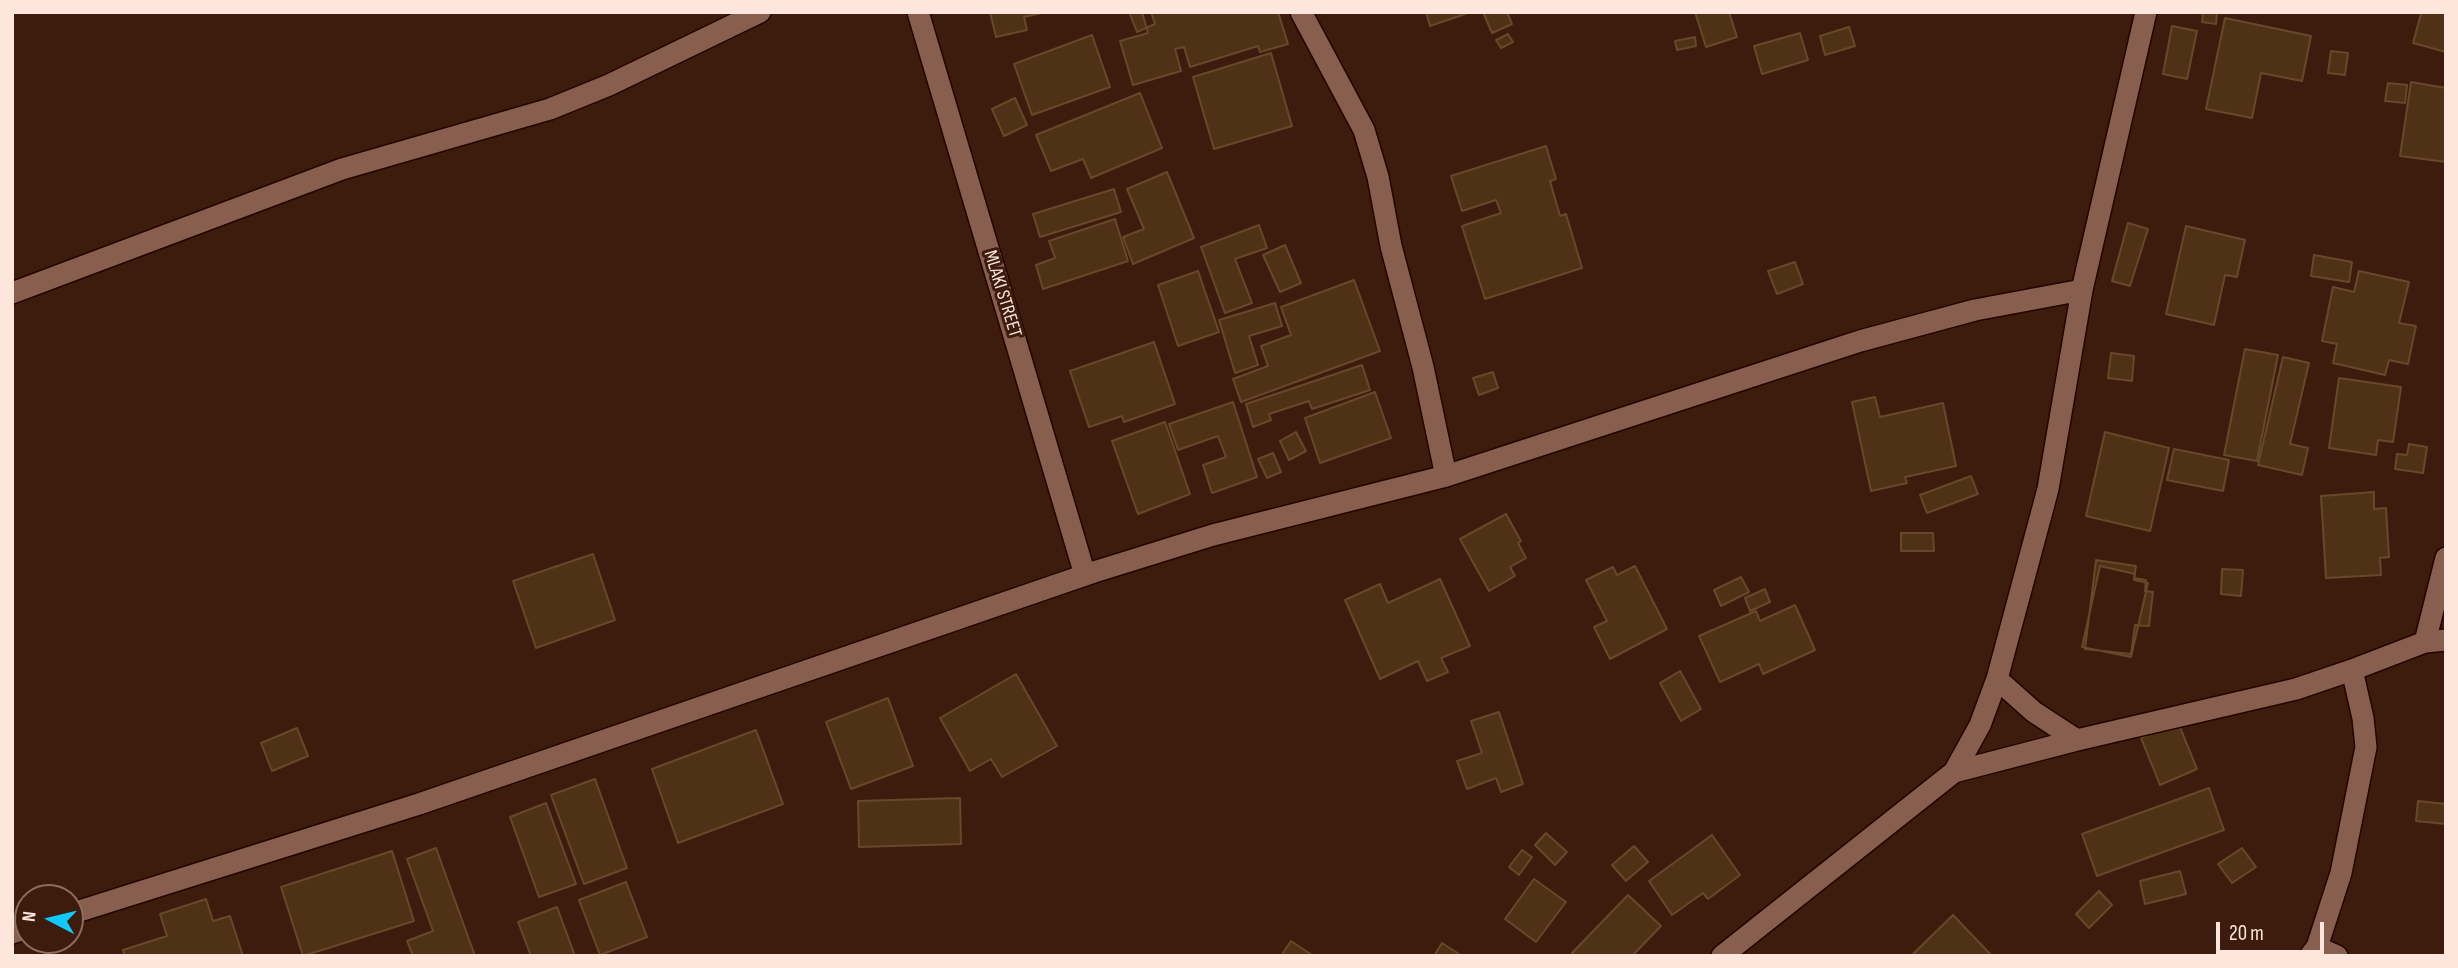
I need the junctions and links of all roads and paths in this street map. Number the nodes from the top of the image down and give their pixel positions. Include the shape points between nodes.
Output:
1 (760, 12) edge
2 (918, 12) edge
3 (1301, 12) edge
4 (2146, 12) edge
5 (2082, 290) junction
6 (12, 293) edge
7 (1446, 476) junction
8 (2446, 558) edge
9 (1085, 575) junction
10 (2435, 641) edge
11 (2353, 670) junction
12 (1997, 679) junction
13 (2077, 740) junction
14 (1954, 772) junction
15 (84, 910) edge
16 (2314, 951) edge
17 (1722, 956) edge
18 (2337, 956) edge

1 - 6 street via 550,109 342,169
2 - 9 street, MLAKI STREET
3 - 7 street via 1364,130
4 - 5 street
5 - 7 street via 1975,310 1860,341
5 - 12 street via 2048,489
7 - 9 street via 1213,535
8 - 10 street
9 - 15 street via 432,800
10 - 11 street
11 - 13 street
11 - 16 street via 2366,747 2341,873
12 - 13 street via 2034,712
12 - 14 street via 1980,725
13 - 14 street
14 - 17 street
16 - 18 street

